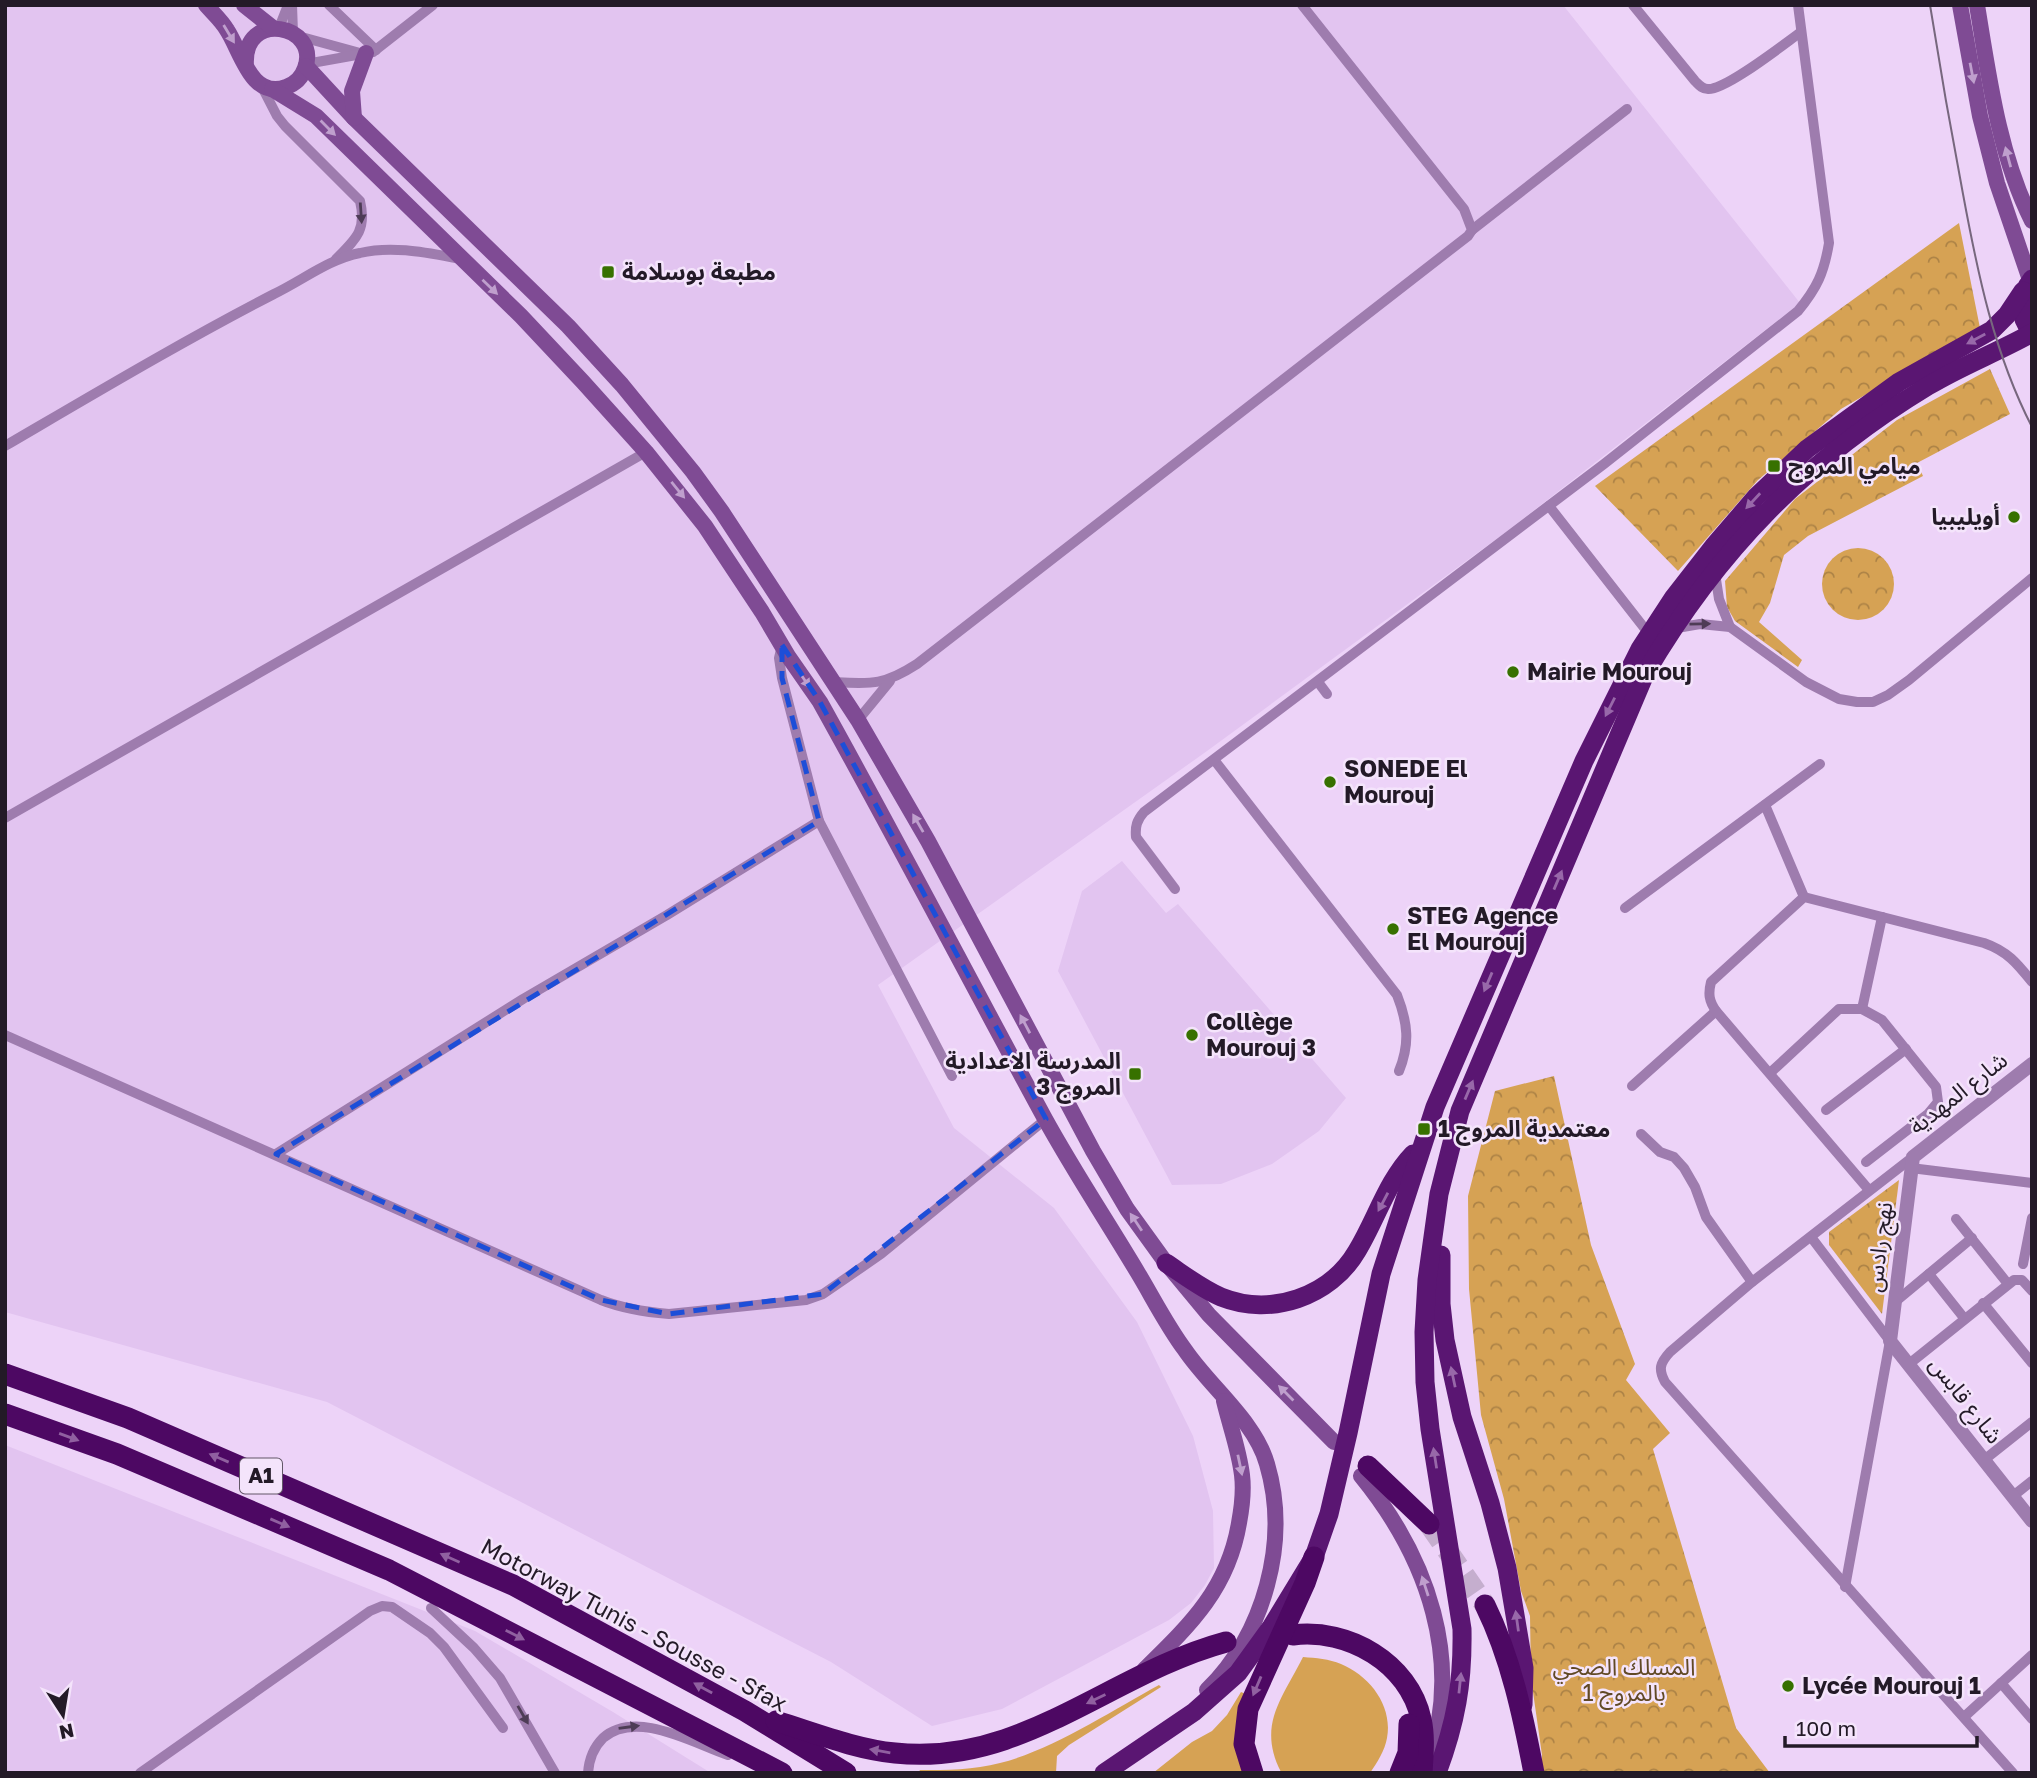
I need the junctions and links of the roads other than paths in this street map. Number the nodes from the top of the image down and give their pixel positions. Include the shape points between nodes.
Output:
1 (206, 5) edge
2 (244, 5) edge
3 (290, 5) edge
4 (329, 5) edge
5 (433, 5) edge
6 (1302, 5) edge
7 (1633, 5) edge
8 (1798, 5) edge
9 (1960, 5) edge
10 (1977, 5) edge
11 (286, 31) junction
12 (1801, 32) junction
13 (368, 52) junction
14 (306, 65) junction
15 (246, 66) junction
16 (267, 87) junction
17 (1627, 108) dead end
18 (354, 118) junction
19 (2032, 221) edge
20 (1472, 230) junction
21 (461, 259) junction
22 (334, 261) junction
23 (2028, 283) edge
24 (2032, 333) edge
25 (5, 446) edge
26 (646, 452) junction
27 (1549, 506) junction
28 (1715, 572) junction
29 (2032, 578) edge
30 (1730, 627) junction
31 (1671, 630) junction
32 (1650, 634) junction
33 (782, 645) junction
34 (890, 681) junction
35 (832, 682) junction
36 (1318, 682) junction
37 (1327, 694) dead end
38 (858, 720) junction
39 (1215, 761) junction
40 (1820, 764) dead end
41 (1765, 805) junction
42 (5, 818) edge
43 (819, 821) junction
44 (1175, 888) dead end
45 (1804, 897) junction
46 (1625, 908) dead end
47 (1882, 917) junction
48 (2032, 982) edge
49 (1862, 1009) junction
50 (1716, 1011) junction
51 (5, 1035) edge
52 (1906, 1049) junction
53 (2032, 1064) edge
54 (1399, 1071) dead end
55 (1770, 1073) junction
56 (952, 1076) dead end
57 (1632, 1086) dead end
58 (1826, 1110) dead end
59 (1046, 1119) junction
60 (1641, 1134) dead end
61 (1422, 1146) junction
62 (276, 1154) junction
63 (1447, 1161) junction
64 (1866, 1162) dead end
65 (1912, 1163) junction
66 (2032, 1183) edge
67 (1870, 1190) junction
68 (2032, 1218) edge
69 (1956, 1219) dead end
70 (1811, 1237) junction
71 (1972, 1238) junction
72 (1166, 1264) junction
73 (2023, 1264) dead end
74 (1929, 1274) junction
75 (1752, 1282) junction
76 (2008, 1284) junction
77 (2032, 1291) edge
78 (1895, 1302) junction
79 (1983, 1303) junction
80 (1964, 1318) junction
81 (1890, 1341) junction
82 (2032, 1363) edge
83 (1909, 1364) junction
84 (5, 1374) edge
85 (1224, 1399) junction
86 (5, 1414) edge
87 (2032, 1422) edge
88 (1334, 1441) dead end
89 (1984, 1460) junction
90 (1365, 1471) joint
91 (2032, 1480) edge
92 (2013, 1496) junction
93 (2032, 1521) edge
94 (1429, 1524) tunnel mouth
95 (1314, 1557) junction
96 (389, 1570) junction
97 (1845, 1587) junction
98 (1485, 1605) tunnel mouth
99 (431, 1608) joint
100 (1226, 1642) dead end
101 (2032, 1655) edge
102 (1134, 1680) junction
103 (2001, 1683) junction
104 (746, 1712) junction
105 (1522, 1713) junction
106 (1964, 1717) junction
107 (2032, 1719) edge
108 (503, 1728) dead end
109 (1170, 1728) junction
110 (140, 1773) edge
111 (555, 1773) edge
112 (588, 1773) edge
113 (776, 1773) edge
114 (782, 1773) edge
115 (846, 1773) edge
116 (1104, 1773) edge
117 (1253, 1773) edge
118 (1400, 1773) edge
119 (1424, 1773) edge
120 (1437, 1773) edge
121 (1534, 1773) edge
122 (2013, 1773) edge

1 -> 15 main road via 227,29
2 - 11 main road
3 - 11 street
4 - 13 street
5 - 13 street
6 - 20 street via 1464,209
7 - 12 street via 1695,81 1708,89 1726,84
8 - 12 street
9 -> 23 main road via 1980,116
19 -> 10 main road via 2000,130
11 - 13 street
11 - 14 main road via 306,53
11 - 15 main road via 263,31 254,37
12 - 27 street via 1829,243 1814,292 1798,311
13 - 14 street
13 - 18 main road via 352,90
14 - 16 main road via 294,84
14 - 18 main road
15 - 16 main road via 252,77
16 -> 21 main road via 316,116
16 -> 22 street via 285,127 360,201 361,231
17 - 20 street
18 - 35 main road via 559,317 622,385 722,512
20 - 34 street
21 - 22 street via 383,250
21 -> 26 main road via 530,325
22 - 25 street
23 - 24 highway via 2021,314
23 -> 32 highway via 1992,330 1899,382 1807,449 1756,497 1713,547
24 - 28 highway via 1931,384 1872,422 1771,506
26 -> 33 main road via 705,526
26 - 42 street
27 - 32 street
27 - 36 street
28 - 30 street
28 - 31 highway
29 - 30 street via 1909,680 1873,702 1839,699
31 -> 30 street via 1700,624
63 -> 31 highway via 1460,1111 1645,674
32 -> 61 highway via 1584,761
33 - 43 street via 782,678
33 -> 59 main road via 825,710
34 - 35 street
34 - 38 street
35 - 38 main road
36 - 37 street
36 - 39 street
72 -> 38 main road via 1109,1180
39 - 44 street via 1144,812 1135,828 1140,845
39 - 54 street via 1398,995 1408,1034
40 - 41 street
41 - 45 street
41 - 46 street
43 - 56 street
43 - 62 street
45 - 47 street
45 - 50 street via 1711,982 1710,1002
47 - 48 street via 2001,949
47 - 49 street
49 - 52 street via 1882,1020
49 - 55 street via 1833,1013
50 - 55 street
50 - 57 street
51 - 62 street
52 - 58 street
52 - 64 street via 1936,1087 1938,1102
53 - 65 street, شارع المهدية
55 - 67 street
59 - 62 street via 881,1254 823,1294 806,1300 669,1314 601,1300
59 - 85 main road via 1184,1350
60 - 75 street via 1684,1168 1706,1217
61 -> 72 highway via 1395,1177 1351,1261 1332,1281 1310,1294 1276,1304 1237,1302
61 - 95 highway via 1381,1274 1329,1514
105 -> 63 highway via 1524,1668 1509,1578 1462,1417 1445,1340 1441,1280
120 -> 63 highway via 1456,1717 1463,1659 1424,1358 1432,1236
65 - 66 street
65 - 67 street
65 - 78 street, نهج رادس
67 - 70 street
68 - 73 street
69 - 71 street
70 - 75 street
70 - 81 street
71 - 74 street
71 - 76 street
88 -> 72 main road via 1209,1315
74 - 78 street
74 - 80 street
75 - 97 street via 1670,1352 1661,1362 1660,1372
76 - 77 street via 2022,1280
76 - 79 street
78 - 81 street, نهج رادس
79 - 80 street
79 - 82 street
80 - 83 street
81 - 83 street, شارع قابس
81 - 97 street
83 - 89 street, شارع قابس
104 -> 84 highway, Motorway Tunis - Sousse - Sfax / A1 via 513,1585 128,1418
85 -> 102 main road via 1243,1487 1234,1546 1207,1604
85 - 109 main road via 1252,1433 1268,1465 1275,1520 1271,1561 1264,1598 1245,1642 1216,1681
86 -> 96 highway, A1 via 117,1454
87 - 89 street
89 - 92 street, شارع قابس
90 - 94 highway
119 -> 90 main road via 1437,1737 1442,1701 1434,1613 1410,1547
91 - 92 street
92 - 93 street, شارع قابس
95 - 109 highway via 1238,1673
95 -> 117 highway via 1248,1709 1244,1744
96 - 99 highway
96 -> 114 highway, A1
97 - 106 street
98 - 105 highway
99 -> 111 street via 500,1678
100 - 102 highway
101 - 103 street
102 -> 104 highway via 1020,1736 952,1753 880,1751
103 - 106 street
103 - 107 street
104 - 115 highway, Motorway Tunis - Sousse - Sfax / A1
105 - 121 highway
106 - 122 street
108 - 110 street via 438,1641 392,1606 382,1606
109 - 116 highway
112 -> 113 street via 591,1755 600,1741 613,1731 637,1725
118 - 119 highway via 1410,1731 1406,1710 1391,1683 1359,1657 1293,1635 1347,1641 1391,1667 1412,1695 1421,1718

